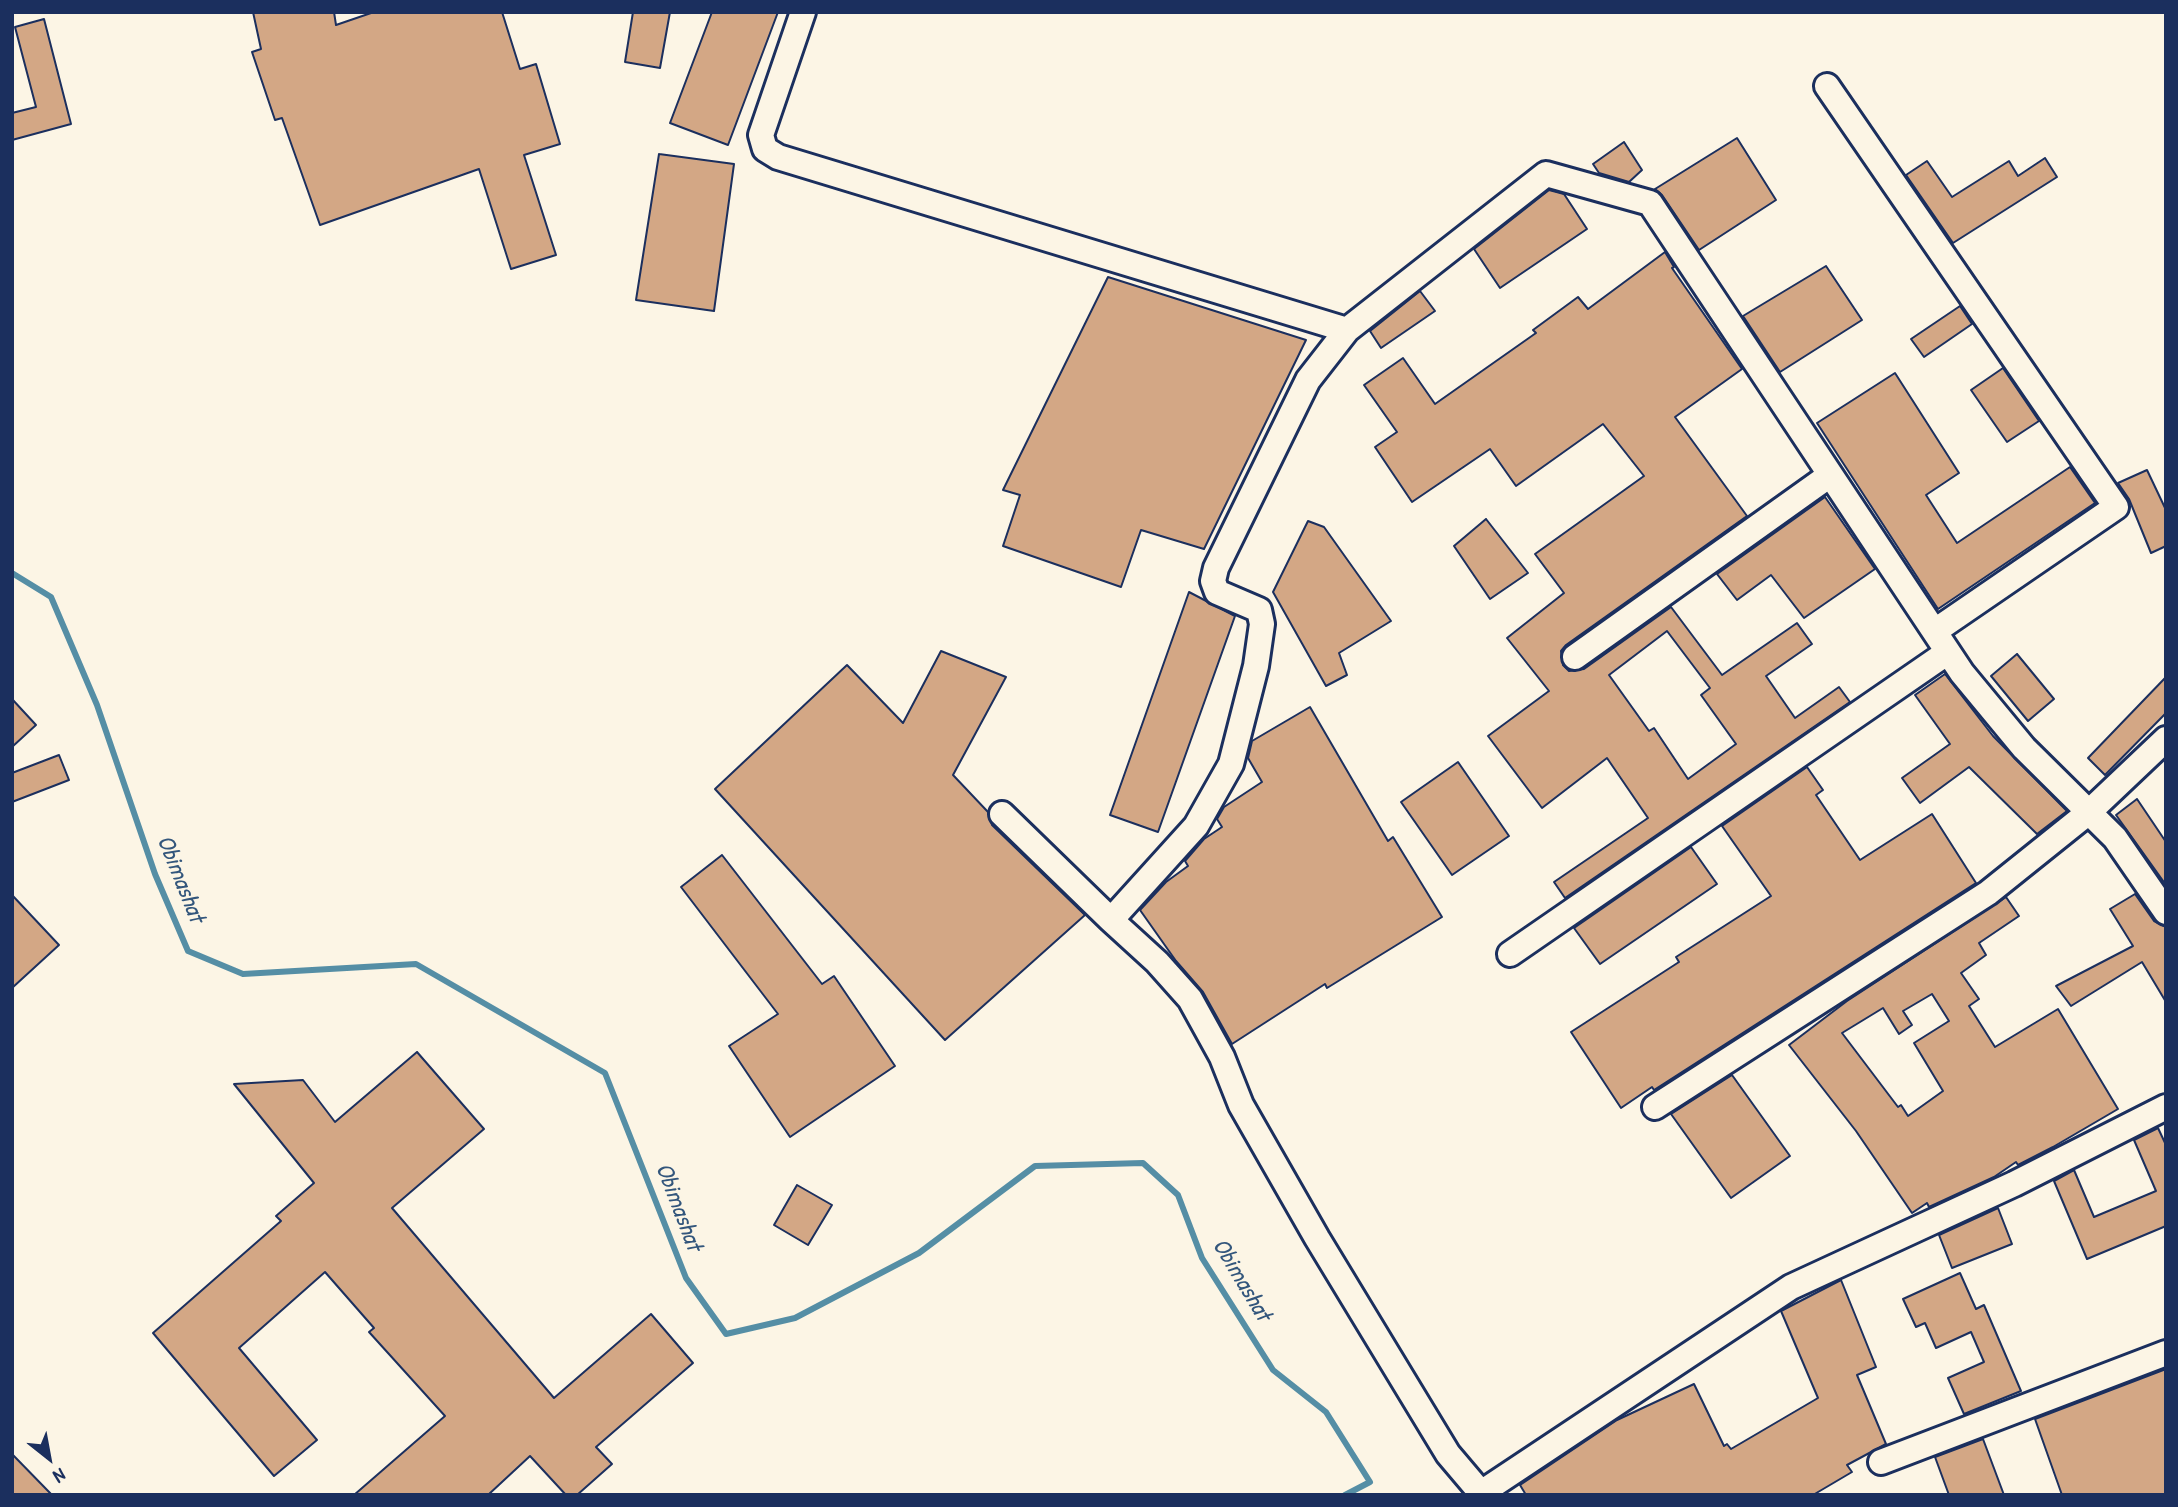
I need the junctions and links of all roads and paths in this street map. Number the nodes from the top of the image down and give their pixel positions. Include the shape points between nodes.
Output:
1 (803, 12) edge
2 (1827, 86) dead end
3 (1347, 330) junction
4 (1830, 475) junction
5 (1935, 631) junction
6 (1948, 652) junction
7 (1575, 657) dead end
8 (2166, 739) edge
9 (2089, 812) junction
10 (1002, 814) dead end
11 (2166, 912) edge
12 (1111, 920) junction
13 (1510, 954) dead end
14 (1655, 1107) dead end
15 (2166, 1107) edge
16 (2166, 1353) edge
17 (1881, 1462) dead end
18 (1480, 1494) edge

1 - 3 street via 761,135 765,149 778,157
2 - 5 street via 2116,508
3 - 4 street via 1546,174 1650,203
3 - 12 street via 1308,380 1216,568 1213,581 1217,592 1259,610 1262,624 1231,764 1196,826
4 - 5 street
4 - 7 street
5 - 6 street
6 - 9 street via 2024,748
6 - 13 street
8 - 9 street
9 - 11 street via 2115,838
9 - 14 street via 1988,893
10 - 12 street
12 - 18 street via 1191,999 1241,1105 1317,1238 1448,1454
15 - 18 street via 2014,1184 1791,1287
16 - 17 street

